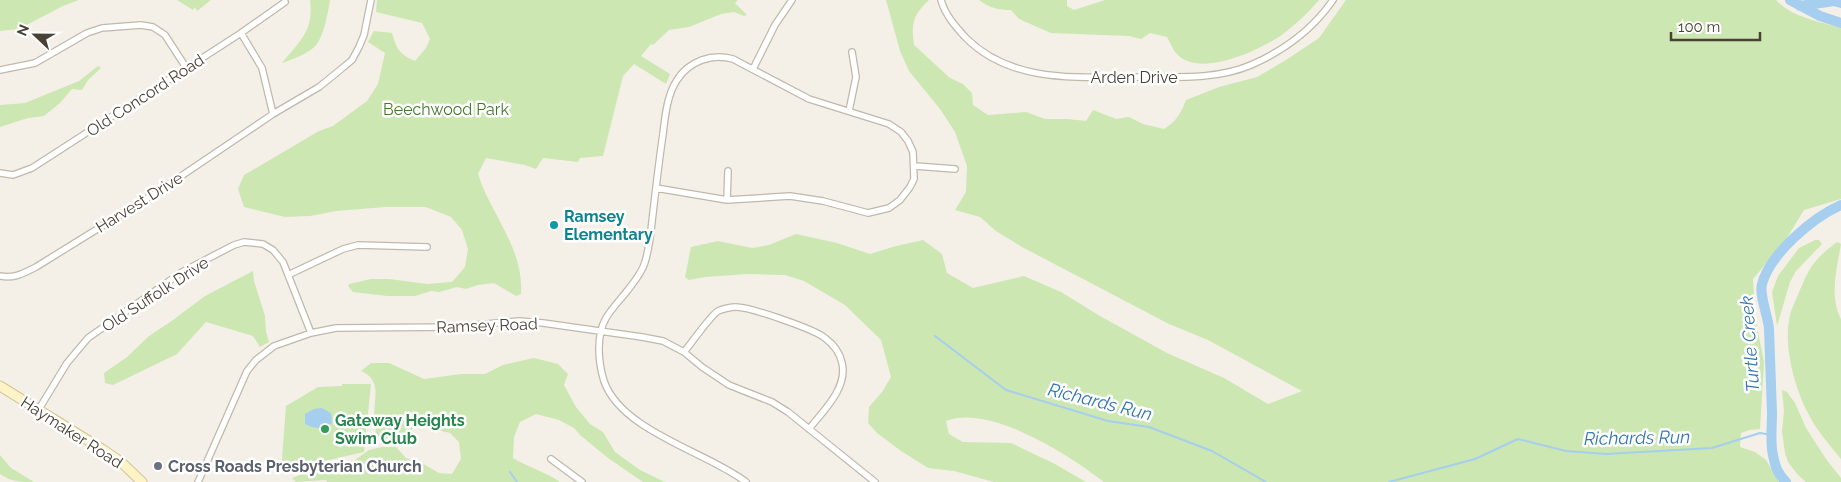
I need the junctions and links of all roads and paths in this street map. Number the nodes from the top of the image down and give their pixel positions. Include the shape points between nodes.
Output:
1 (371, 0) edge
2 (792, 0) edge
3 (941, 0) edge
4 (1333, 0) edge
5 (285, 2) dead end
6 (242, 34) junction
7 (852, 52) dead end
8 (187, 69) junction
9 (753, 69) junction
10 (0, 70) edge
11 (849, 111) junction
12 (273, 114) junction
13 (915, 166) junction
14 (956, 169) dead end
15 (728, 171) dead end
16 (0, 173) edge
17 (656, 188) junction
18 (727, 200) junction
19 (426, 246) dead end
20 (288, 275) junction
21 (0, 276) edge
22 (601, 331) junction
23 (311, 333) junction
24 (684, 352) junction
25 (0, 386) edge
26 (39, 409) junction
27 (809, 429) junction
28 (551, 460) dead end
29 (142, 482) edge
30 (198, 482) edge
31 (582, 482) edge
32 (746, 482) edge
33 (875, 482) edge

1 - 12 street, Harvest Drive via 364,35 352,60 319,86
2 - 9 street
3 - 4 street, Arden Drive via 955,26 974,46 1016,68 1034,74 1164,79 1221,74 1250,65 1302,35 1324,14
5 - 6 street, Old Concord Road
6 - 8 street, Old Concord Road
6 - 12 street via 262,68
7 - 11 street via 856,78
8 - 10 street via 165,35 153,27 142,25 102,28 35,63
8 - 16 street, Old Concord Road via 32,168 13,174
9 - 11 street via 809,99
9 - 17 street via 723,56 702,60 684,71 676,81 666,109
11 - 13 street via 889,124 901,132 913,152
12 - 21 street, Harvest Drive via 162,190 36,267 18,276
13 - 14 street
13 - 18 street via 914,179 900,200 878,212 868,213 790,196
15 - 18 street
17 - 18 street
17 - 22 street via 645,264 606,318
19 - 20 street via 358,245
20 - 23 street, Old Suffolk Drive
20 - 26 street, Old Suffolk Drive via 279,256 263,244 234,244 182,272 88,338 67,363
22 - 23 street, Ramsey Road via 544,322 519,322 455,327 336,328
22 - 24 street, Ramsey Road via 663,342
22 - 32 street via 600,363 604,381 614,400 661,436 735,473
23 - 30 street, Ramsey Road via 274,346 246,371
24 - 27 street, Ramsey Road via 729,385 772,402
24 - 27 street via 717,312 735,307 751,309 824,337 836,349 842,364 840,384 833,399
25 - 26 main road, Haymaker Road
26 - 29 main road, Haymaker Road via 102,448
27 - 33 street, Ramsey Road
28 - 31 street

